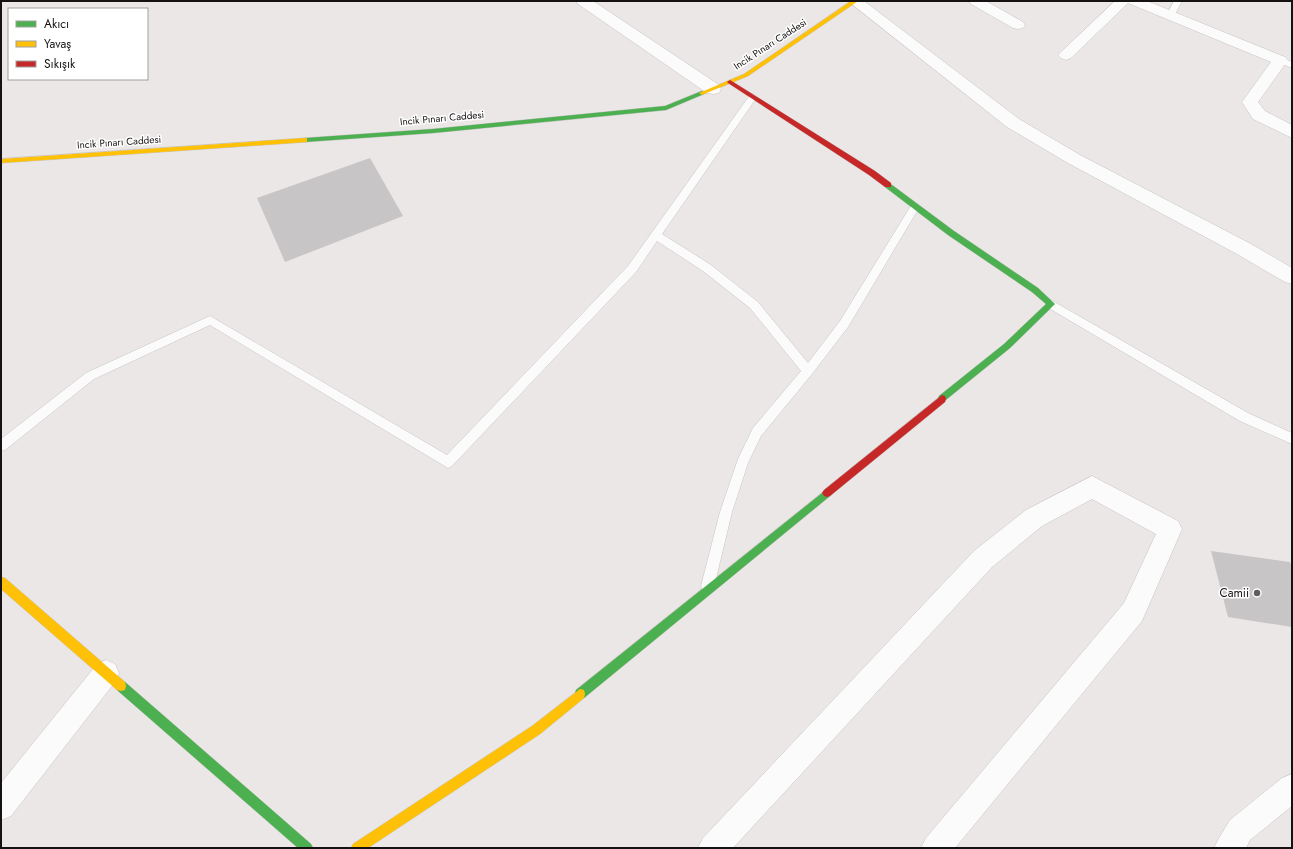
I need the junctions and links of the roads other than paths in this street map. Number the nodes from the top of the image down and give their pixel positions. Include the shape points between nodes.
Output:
1 (583, 1) edge
2 (855, 1) edge
3 (976, 1) edge
4 (1123, 1) edge
5 (1134, 1) edge
6 (1178, 1) edge
7 (1170, 16) junction
8 (1018, 26) dead end
9 (1066, 55) dead end
10 (1286, 62) edge
11 (730, 82) junction
12 (714, 89) junction
13 (753, 97) junction
14 (1292, 132) edge
15 (1, 161) edge
16 (915, 206) junction
17 (656, 235) junction
18 (1292, 276) edge
19 (1051, 304) junction
20 (808, 371) junction
21 (1292, 439) edge
22 (1, 446) edge
23 (1, 582) edge
24 (707, 590) junction
25 (106, 673) junction
26 (1292, 788) edge
27 (1, 806) edge
28 (307, 848) edge
29 (357, 848) edge
30 (713, 848) edge
31 (936, 848) edge
32 (1229, 848) edge

1 - 12 street
2 - 11 main road, Incik Pınarı Caddesi via 746,75
2 - 18 street via 1013,123 1074,159
3 - 8 street
4 - 9 street
5 - 7 street
6 - 7 lane
7 - 10 street
10 - 14 street via 1250,102 1259,115
11 - 12 main road, Incik Pınarı Caddesi
11 - 13 main road
12 - 15 main road, Incik Pınarı Caddesi via 666,108 433,131
13 - 16 main road via 872,173
13 - 17 lane
16 - 19 main road via 1035,290
16 - 20 lane via 844,324
17 - 20 lane via 707,268 754,305
17 - 22 lane via 632,269 448,462 210,320 90,376
19 - 21 lane via 1244,417
19 - 24 main road via 1006,346
20 - 24 lane via 757,432 742,464 726,512
23 - 25 main road
24 - 29 main road via 536,730
25 - 27 street
25 - 28 main road
26 - 32 street via 1240,830
30 - 31 street via 983,559 1034,518 1092,486 1170,529 1133,612

